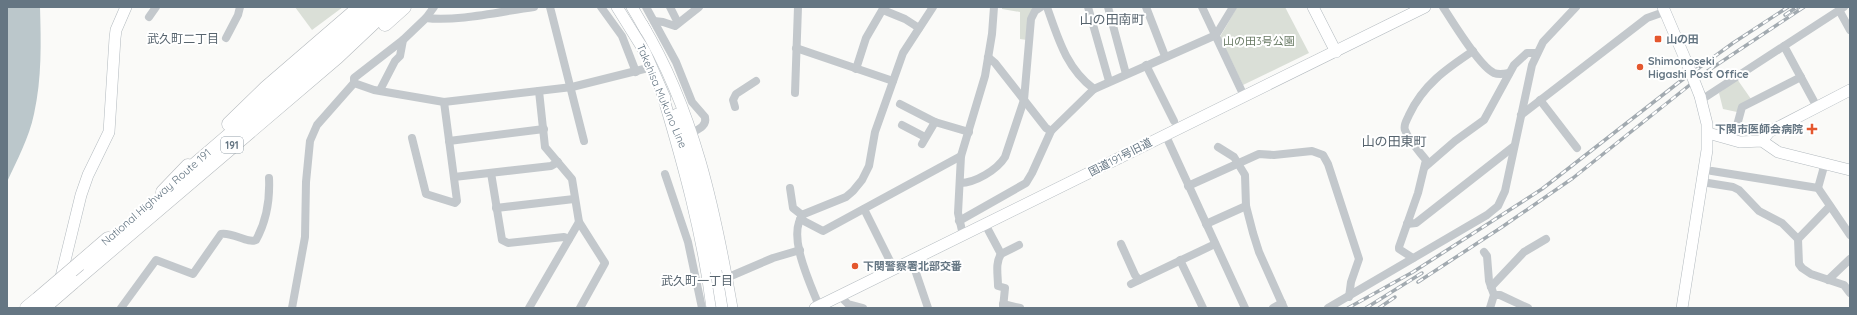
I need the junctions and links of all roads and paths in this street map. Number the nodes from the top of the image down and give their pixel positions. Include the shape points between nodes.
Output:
1 (126, 7) edge
2 (156, 7) edge
3 (240, 7) edge
4 (360, 7) edge
5 (375, 7) edge
6 (390, 7) edge
7 (404, 7) edge
8 (434, 7) edge
9 (534, 7) edge
10 (550, 7) edge
11 (602, 7) edge
12 (617, 7) edge
13 (632, 7) edge
14 (646, 7) edge
15 (670, 7) edge
16 (699, 7) edge
17 (798, 7) edge
18 (933, 7) edge
19 (994, 7) edge
20 (1041, 7) edge
21 (1048, 7) edge
22 (1088, 7) edge
23 (1108, 7) edge
24 (1146, 7) edge
25 (1202, 7) edge
26 (1233, 7) edge
27 (1313, 7) edge
28 (1425, 7) edge
29 (1443, 7) edge
30 (1576, 7) edge
31 (1841, 8) edge
32 (884, 9) edge
33 (1664, 9) edge
34 (149, 17) dead end
35 (426, 18) junction
36 (654, 21) junction
37 (678, 23) junction
38 (642, 24) junction
39 (919, 28) junction
40 (1850, 30) edge
41 (1216, 35) junction
42 (226, 38) dead end
43 (403, 40) junction
44 (1784, 46) junction
45 (796, 48) junction
46 (1473, 51) junction
47 (1336, 52) junction
48 (1538, 53) junction
49 (1165, 56) junction
50 (988, 57) junction
51 (1146, 65) junction
52 (652, 67) junction
53 (856, 69) junction
54 (636, 72) junction
55 (1510, 73) junction
56 (1126, 74) junction
57 (1801, 77) junction
58 (756, 81) dead end
59 (893, 81) junction
60 (1109, 81) junction
61 (354, 83) junction
62 (572, 87) junction
63 (1094, 89) junction
64 (380, 90) junction
65 (1850, 90) edge
66 (539, 91) junction
67 (662, 93) junction
68 (795, 93) dead end
69 (1244, 96) junction
70 (1700, 98) junction
71 (1024, 100) junction
72 (1540, 100) junction
73 (444, 102) junction
74 (900, 104) dead end
75 (278, 107) junction
76 (735, 107) dead end
77 (1817, 107) junction
78 (1521, 115) junction
79 (1174, 121) dead end
80 (935, 122) junction
81 (902, 125) dead end
82 (544, 129) junction
83 (1051, 131) junction
84 (969, 132) junction
85 (691, 133) junction
86 (1708, 133) junction
87 (1165, 134) junction
88 (412, 138) dead end
89 (1733, 140) junction
90 (449, 141) junction
91 (584, 141) dead end
92 (1762, 141) junction
93 (1218, 147) dead end
94 (1513, 148) junction
95 (1577, 148) dead end
96 (961, 156) junction
97 (558, 162) junction
98 (1238, 163) junction
99 (1825, 163) junction
100 (692, 166) junction
101 (1425, 167) junction
102 (1850, 170) edge
103 (1712, 171) dead end
104 (491, 173) junction
105 (665, 174) dead end
106 (454, 177) junction
107 (269, 178) dead end
108 (1702, 182) junction
109 (960, 183) junction
110 (1188, 186) junction
111 (790, 188) dead end
112 (1818, 188) junction
113 (163, 192) junction
114 (574, 199) junction
115 (1246, 206) junction
116 (1830, 206) junction
117 (496, 208) junction
118 (864, 208) junction
119 (801, 217) junction
120 (959, 221) junction
121 (579, 222) junction
122 (985, 224) junction
123 (1206, 224) junction
124 (1407, 224) junction
125 (963, 235) junction
126 (1850, 235) edge
127 (569, 239) junction
128 (1546, 239) dead end
129 (1798, 239) junction
130 (1121, 244) dead end
131 (1215, 244) junction
132 (1019, 245) dead end
133 (800, 250) junction
134 (1484, 252) dead end
135 (1001, 254) junction
136 (1413, 258) junction
137 (1850, 259) edge
138 (912, 260) junction
139 (1180, 260) junction
140 (894, 269) junction
141 (731, 276) dead end
142 (1139, 280) junction
143 (1828, 280) junction
144 (1131, 284) dead end
145 (1491, 287) junction
146 (1850, 293) edge
147 (840, 296) junction
148 (1494, 296) junction
149 (1348, 297) junction
150 (36, 305) edge
151 (1003, 306) edge
152 (1283, 306) edge
153 (531, 307) edge
154 (716, 307) edge
155 (817, 307) edge
156 (51, 308) edge
157 (121, 308) edge
158 (292, 308) edge
159 (580, 308) edge
160 (863, 308) edge
161 (928, 308) edge
162 (1020, 308) edge
163 (1203, 308) edge
164 (1245, 308) edge
165 (1272, 308) edge
166 (1328, 308) edge
167 (1490, 308) edge
168 (1528, 308) edge
169 (1682, 308) edge

1 - 156 main road via 115,38 109,132 81,195 63,274
2 - 34 street
3 - 42 street
4 - 113 highway via 261,93
5 - 113 highway, National Highway Route 191 / 191 via 353,29
6 - 75 highway, National Highway Route 191 / 191
7 - 75 highway via 343,63 294,101
8 - 35 street
9 - 35 street via 445,19
10 - 62 street via 568,81
11 - 54 street via 622,36
12 - 52 main road, Takehisa Mukuno Line
13 - 38 main road, Takehisa Mukuno Line
14 - 36 street
15 - 37 street
16 - 37 street
17 - 45 street
18 - 39 street
19 - 50 street
20 - 71 street via 1035,10 1031,19
21 - 63 street via 1064,54 1080,77
22 - 60 street
23 - 56 street
24 - 49 street
25 - 41 street
26 - 41 street
27 - 47 main road
28 - 47 main road, 国道191号旧道
29 - 46 street
30 - 48 street via 1550,34
31 - 40 street
31 - 44 street
32 - 39 street
32 - 53 street via 866,38
33 - 70 main road, bridge
33 - 72 street via 1647,18
35 - 43 street
36 - 37 street via 675,26
36 - 85 street via 676,62 692,102 705,117 702,127
38 - 85 main road via 671,78
38 - 100 main road, Takehisa Mukuno Line via 666,80
39 - 59 street via 903,53
41 - 49 street
41 - 69 street
43 - 61 street via 354,78
43 - 64 street via 400,56
44 - 57 street
44 - 70 street
45 - 53 street
45 - 68 street
46 - 55 street via 1495,74
46 - 101 street via 1427,86 1405,124 1405,130 1426,160
47 - 69 main road, 国道191号旧道
48 - 55 street via 1525,54
48 - 78 street via 1532,64
49 - 51 street
50 - 71 street
50 - 84 street
51 - 56 street
51 - 79 street
52 - 54 street
52 - 67 main road, Takehisa Mukuno Line
53 - 59 street
54 - 62 street
55 - 101 street via 1484,120
56 - 60 street
57 - 77 street
57 - 89 street via 1742,107
58 - 76 street via 736,94 733,100
59 - 119 street via 873,138 869,166 858,186 846,197
60 - 63 street
61 - 64 street
61 - 158 street via 322,119 310,141 304,243
62 - 66 street
62 - 91 street
63 - 83 street
64 - 73 street
65 - 77 main road
66 - 73 street
66 - 82 street
67 - 100 main road, Takehisa Mukuno Line via 672,111
67 - 154 main road
69 - 87 main road, 国道191号旧道
70 - 86 main road
71 - 83 street
71 - 109 street via 1001,164 969,183
72 - 78 street
72 - 95 street
73 - 90 street
74 - 80 street
75 - 150 highway, National Highway Route 191 / 191, bridge via 73,282
77 - 92 main road via 1769,132
78 - 94 street
80 - 81 street via 924,141
80 - 84 street
82 - 90 street
82 - 97 street via 545,147
83 - 120 street via 1026,183
84 - 96 street
85 - 154 main road via 719,236
86 - 89 main road
86 - 108 main road
87 - 110 street
87 - 122 main road, 国道191号旧道
88 - 106 street via 426,194 455,203 457,201
89 - 92 main road
90 - 106 street
92 - 99 main road via 1778,152
93 - 98 street via 1234,157
94 - 124 street via 1416,223
94 - 136 street via 1501,202 1470,226
96 - 109 street
96 - 118 street
97 - 104 street via 551,166
97 - 114 street via 572,179
98 - 110 street
98 - 115 street via 1245,175
98 - 149 street via 1259,154 1312,150 1323,155 1359,259
99 - 102 main road
99 - 112 street
100 - 154 main road, Takehisa Mukuno Line, bridge via 716,271
101 - 124 street
103 - 112 street
104 - 106 street
104 - 117 street
105 - 154 street via 688,242
107 - 157 street via 270,199 256,240 252,242 230,234 221,234 193,274 156,260
108 - 129 street via 1739,190 1759,211 1782,223
108 - 169 main road
109 - 120 street
110 - 123 street
111 - 119 street via 793,208
112 - 116 street
113 - 150 highway, National Highway Route 191 / 191, bridge via 79,264
114 - 117 street
114 - 121 street
115 - 123 street
115 - 152 street via 1260,252
116 - 126 street
116 - 129 street
117 - 127 street via 502,240 508,243 564,237
118 - 119 street via 823,231
118 - 140 street
119 - 133 street via 796,229
120 - 125 street
121 - 127 street
121 - 159 street via 605,264
122 - 125 main road, 国道191号旧道
122 - 135 street
123 - 131 street
124 - 136 street via 1399,249
125 - 138 main road, 国道191号旧道
127 - 153 street
128 - 145 street via 1524,252
129 - 143 street via 1800,265 1811,274
130 - 142 street
131 - 139 street
131 - 164 street
132 - 135 street
133 - 141 street via 773,258
133 - 155 street
134 - 145 street via 1487,256
135 - 151 street via 998,260 998,286 1005,288
136 - 149 street
137 - 143 street
138 - 140 main road, 国道191号旧道
138 - 161 street
139 - 142 street
139 - 163 street
140 - 147 main road, 国道191号旧道
142 - 144 street
143 - 146 street via 1844,285
145 - 148 street
147 - 155 main road, 国道191号旧道
147 - 160 street via 848,304
148 - 167 street
148 - 168 street via 1500,295
149 - 166 street
151 - 162 street
152 - 165 street

